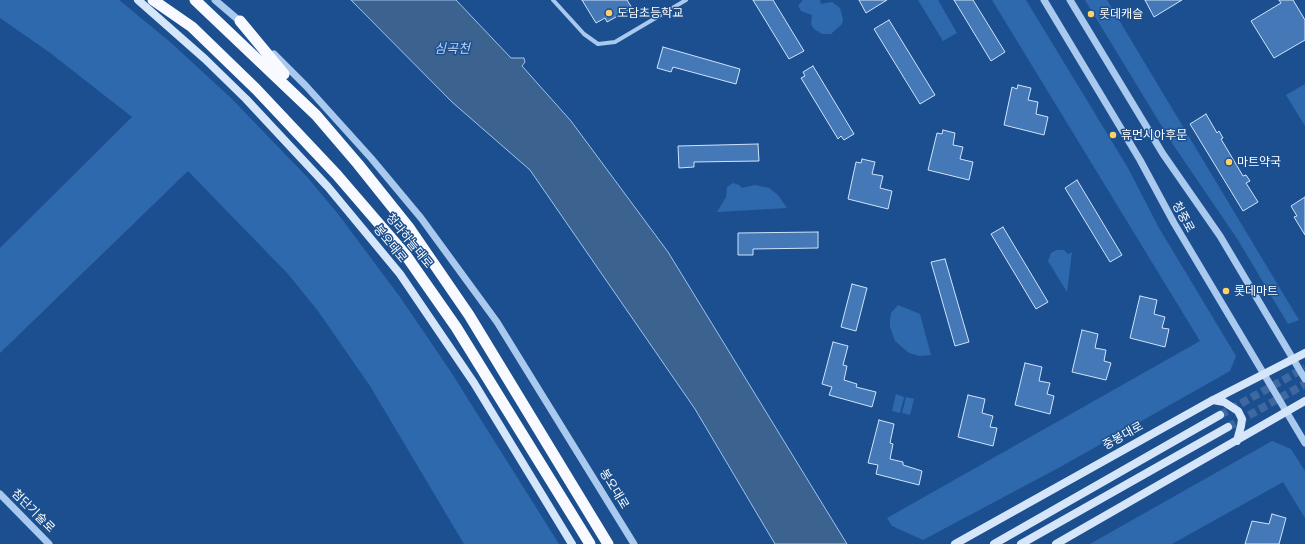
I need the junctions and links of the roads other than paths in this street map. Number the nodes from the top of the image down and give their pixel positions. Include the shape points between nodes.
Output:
1 (138, 0) edge
2 (153, 0) edge
3 (196, 0) edge
4 (215, 0) edge
5 (553, 0) edge
6 (686, 0) edge
7 (1044, 0) edge
8 (1070, 0) edge
9 (240, 21) junction
10 (336, 138) junction
11 (1305, 353) edge
12 (1293, 359) junction
13 (1263, 374) junction
14 (1305, 379) edge
15 (1213, 400) junction
16 (1305, 401) edge
17 (1286, 413) junction
18 (1220, 415) tunnel mouth
19 (1228, 428) tunnel mouth
20 (1237, 441) junction
21 (1305, 444) edge
22 (0, 494) edge
23 (49, 544) edge
24 (572, 544) edge
25 (590, 544) edge
26 (608, 544) edge
27 (634, 544) edge
28 (955, 544) edge
29 (994, 544) edge
30 (1021, 544) edge
31 (1056, 544) edge

1 - 24 main road, 봉오대로 via 246,99 328,187 400,274 474,383
2 - 25 highway, 청라하늘대로 via 192,27 256,89 337,175 405,254 456,327
3 - 10 highway, 청라하늘대로 via 316,114
4 - 9 street, 봉오대로
5 - 6 street via 584,34 598,44 615,42
7 - 13 street, 청중로
8 - 12 street, 청중로 via 1163,154 1213,224
9 - 10 highway
9 - 27 street, 봉오대로 via 306,86 371,158 425,224 497,322
10 - 26 highway, 청라하늘대로 via 410,229 468,315
11 - 12 main road, 중봉대로
12 - 13 main road, 중봉대로
12 - 14 street, 청중로
13 - 15 main road, 중봉대로
13 - 17 street, 청중로
15 - 20 main road via 1224,402 1238,411 1242,426
15 - 28 main road, 중봉대로
16 - 17 main road
17 - 20 main road
17 - 21 street, 청중로
18 - 29 main road
19 - 30 main road
20 - 31 main road
22 - 23 street, 첨단기술로

